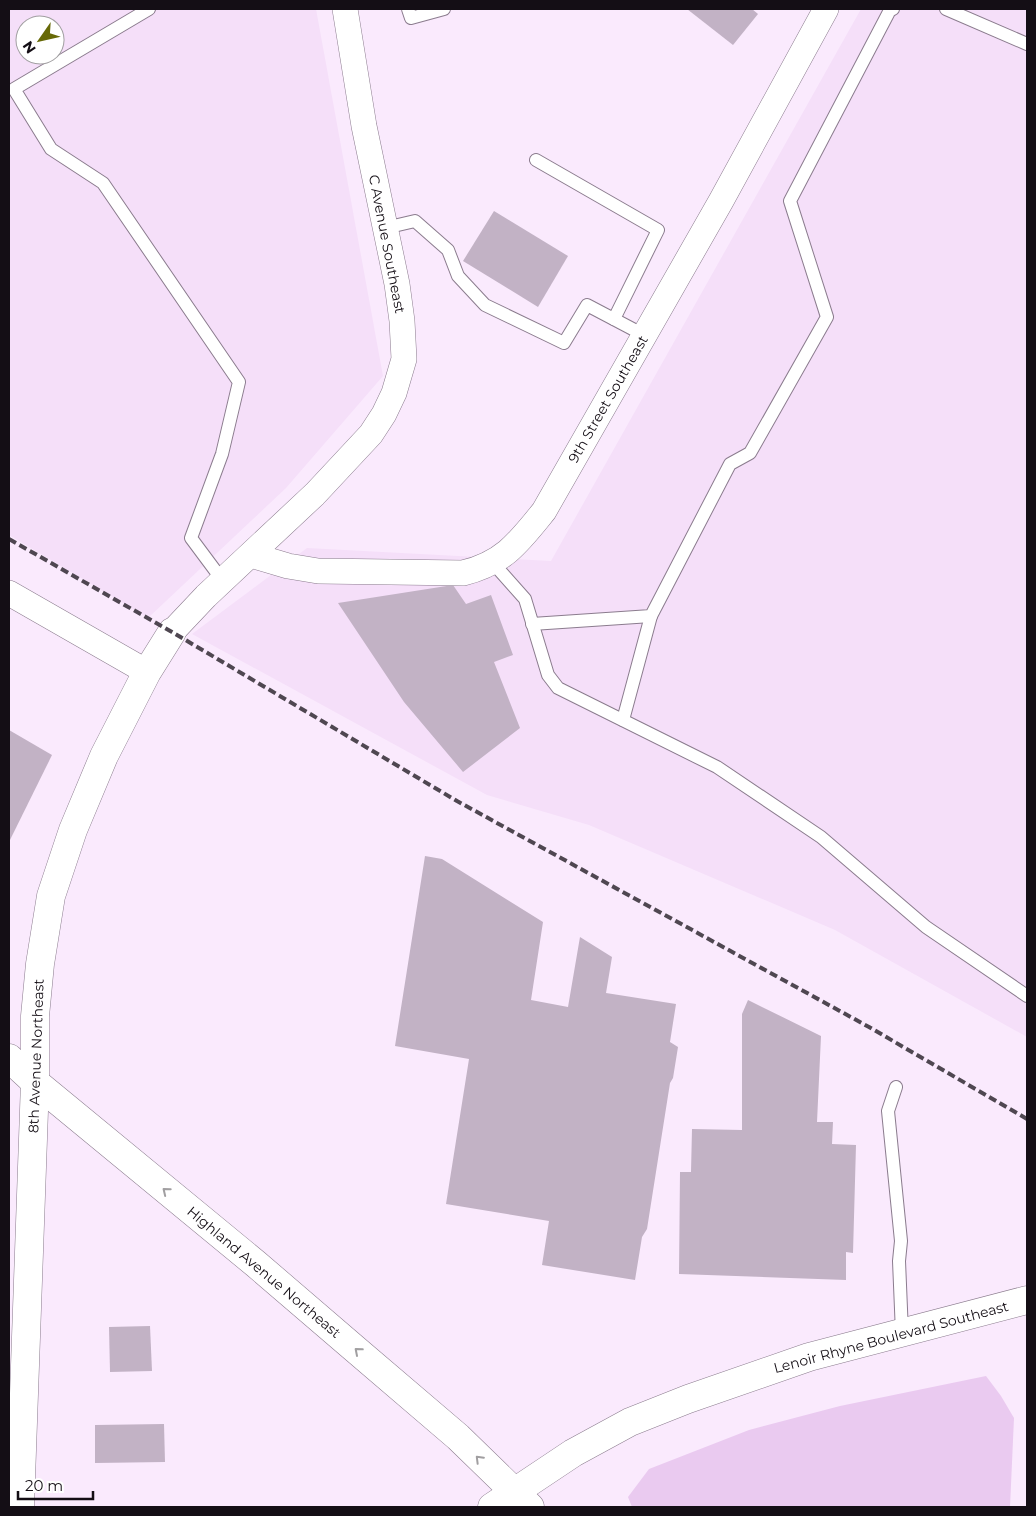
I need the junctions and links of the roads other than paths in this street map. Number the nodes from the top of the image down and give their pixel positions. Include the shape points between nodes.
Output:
1 (149, 9) edge
2 (344, 9) edge
3 (408, 9) edge
4 (444, 9) edge
5 (826, 9) edge
6 (893, 9) edge
7 (946, 9) edge
8 (1027, 44) edge
9 (536, 160) dead end
10 (384, 228) junction
11 (614, 319) junction
12 (644, 335) junction
13 (251, 555) junction
14 (493, 563) junction
15 (223, 580) junction
16 (9, 593) edge
17 (650, 616) junction
18 (532, 624) junction
19 (172, 632) joint
20 (147, 672) junction
21 (623, 720) junction
22 (1027, 996) edge
23 (9, 1058) edge
24 (22, 1080) edge
25 (896, 1087) dead end
26 (1027, 1300) edge
27 (902, 1333) junction
28 (512, 1503) edge
29 (20, 1507) edge

1 - 15 lane via 14,89 51,149 103,183 239,382 222,454 191,538
2 - 10 street, C Avenue Southeast
3 - 4 lane via 410,18
5 - 12 street, 9th Street Southeast
6 - 17 lane via 790,202 827,317 750,453 730,464
7 - 8 lane
9 - 11 lane via 658,230
10 - 11 lane via 414,222 448,250 458,276 485,305 564,343 586,305
10 - 13 street, C Avenue Southeast via 402,321 404,359 394,393 371,434
11 - 12 lane
12 - 14 street, 9th Street Southeast via 544,511 517,545
13 - 14 street, 9th Street Southeast via 318,571 464,573
13 - 15 street, C Avenue Southeast
14 - 18 lane via 524,599
15 - 19 street, C Avenue Southeast
16 - 20 street
17 - 18 lane
17 - 21 lane
18 - 21 lane via 548,676 558,688
19 - 20 main road, 8th Avenue Northeast
20 - 24 main road, 8th Avenue Northeast via 104,756 73,830 51,896 35,1016
21 - 22 lane via 717,767 821,837 926,928
23 - 24 main road, Highland Avenue Northeast
28 -> 24 main road, Highland Avenue Northeast via 458,1437 256,1264
24 - 29 main road, 8th Avenue Northeast
25 - 27 lane via 888,1111 901,1241
26 - 27 main road, Lenoir Rhyne Boulevard Southeast
27 - 28 main road, Lenoir Rhyne Boulevard Southeast via 809,1357 630,1422 573,1452

